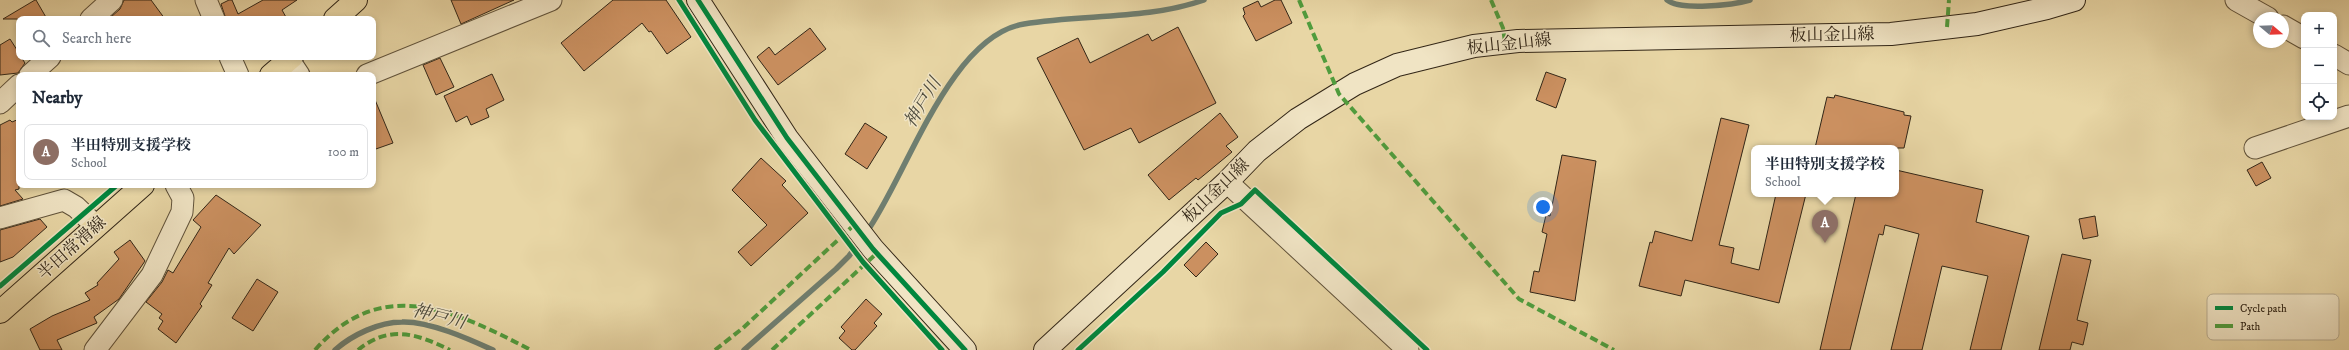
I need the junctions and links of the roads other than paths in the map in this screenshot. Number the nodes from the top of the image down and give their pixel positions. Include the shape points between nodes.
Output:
1 (112, 0) edge
2 (206, 0) edge
3 (356, 0) edge
4 (551, 0) edge
5 (698, 0) edge
6 (2074, 0) edge
7 (2236, 0) edge
8 (2257, 12) edge
9 (94, 16) edge
10 (213, 16) edge
11 (338, 16) edge
12 (2289, 29) edge
13 (2301, 36) edge
14 (2337, 57) edge
15 (47, 60) edge
16 (231, 60) edge
17 (293, 64) edge
18 (2349, 64) edge
19 (33, 72) edge
20 (237, 72) edge
21 (277, 72) edge
22 (374, 72) edge
23 (16, 89) edge
24 (0, 103) edge
25 (2349, 116) edge
26 (2255, 148) dead end
27 (1227, 182) junction
28 (140, 188) edge
29 (178, 188) edge
30 (0, 218) edge
31 (96, 226) junction
32 (0, 312) edge
33 (95, 350) edge
34 (965, 350) edge
35 (1045, 350) edge
36 (1408, 350) edge

1 - 9 street
2 - 10 street
3 - 11 main road
4 - 22 street
5 - 34 main road via 787,138 873,249
6 - 27 main road, 板山金山線 via 1977,24 1891,34 1564,39 1474,46 1398,65 1355,84 1298,119 1257,151
7 - 8 street
12 - 13 street
14 - 18 street
15 - 19 street
16 - 20 street
17 - 21 main road
23 - 24 street
25 - 26 street
27 - 35 main road, 板山金山線
27 - 36 street
28 - 31 main road, 半田常滑線
29 - 33 street via 183,198 182,212 152,275
30 - 31 street via 64,200 76,207
31 - 32 main road, 半田常滑線

